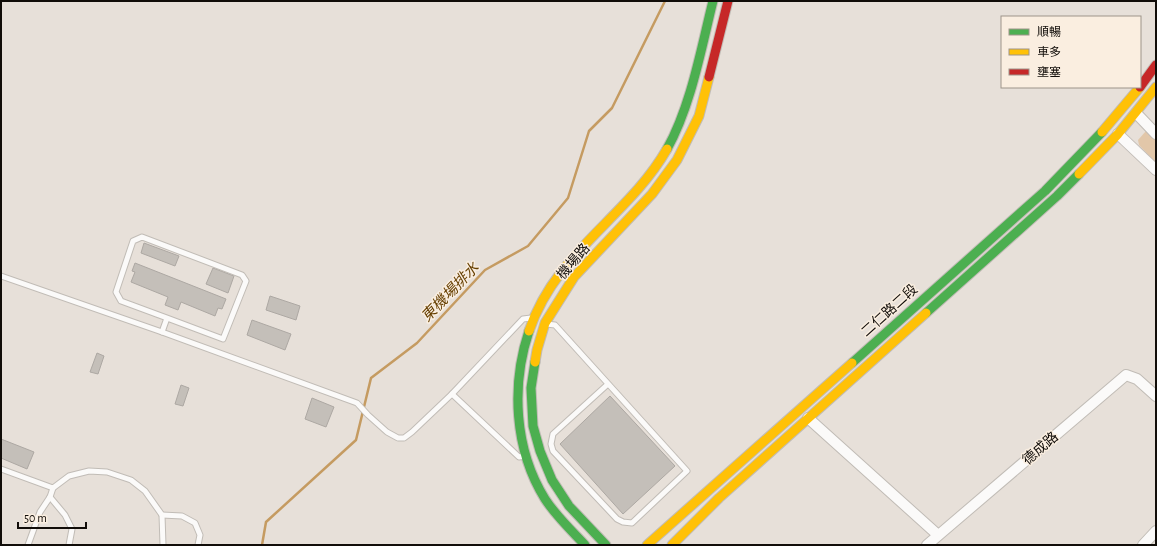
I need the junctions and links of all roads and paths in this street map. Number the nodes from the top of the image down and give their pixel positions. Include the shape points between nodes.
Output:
1 (713, 1) edge
2 (728, 1) edge
3 (1156, 65) edge
4 (1141, 86) edge
5 (1156, 87) edge
6 (1139, 88) edge
7 (1136, 113) junction
8 (1118, 134) junction
9 (1156, 134) edge
10 (1156, 170) edge
11 (1, 276) edge
12 (167, 318) junction
13 (533, 318) junction
14 (545, 324) junction
15 (162, 332) junction
16 (608, 384) junction
17 (452, 394) junction
18 (1156, 396) edge
19 (808, 418) junction
20 (540, 451) junction
21 (526, 456) junction
22 (1, 469) edge
23 (53, 488) junction
24 (50, 497) junction
25 (162, 515) junction
26 (1156, 531) edge
27 (938, 535) junction
28 (28, 545) edge
29 (69, 545) edge
30 (163, 545) edge
31 (198, 545) edge
32 (585, 545) edge
33 (606, 545) edge
34 (647, 545) edge
35 (672, 545) edge
36 (927, 545) edge
37 (1143, 545) edge

1 - 13 main road, 機場路 via 685,109 666,150 642,183 564,267 545,294
2 - 14 main road, 機場路 via 699,116 677,160 652,194 574,278
3 - 4 main road, 二仁路二段
5 - 7 main road, 二仁路二段
6 - 34 main road, 二仁路二段 via 1085,152 1045,191
7 - 8 main road, 二仁路二段
7 - 9 street
8 - 10 street
8 - 19 main road, 二仁路二段 via 1057,196
11 - 15 lane
12 - 12 lane via 224,339 246,281 242,275 142,237 133,241 116,292 121,301
12 - 15 lane
13 - 14 lane
13 - 17 lane via 523,319
13 - 21 main road, 機場路 via 519,365 517,391 518,423
14 - 16 lane via 555,325
14 - 20 main road, 機場路 via 537,350 531,388 533,426
15 - 17 lane via 357,403 387,432 398,438 404,438 412,432
16 - 16 lane via 687,470 632,523 617,519 553,451 551,444 553,434
17 - 21 lane via 518,457
18 - 27 street, 德成路 via 1136,379 1126,375
19 - 27 street
19 - 35 main road, 二仁路二段 via 719,498
20 - 21 lane
20 - 33 main road, 機場路 via 552,480 569,506
21 - 32 main road, 機場路 via 540,490 559,518
22 - 23 lane
23 - 24 lane
23 - 25 lane via 69,476 89,471 107,472 131,480 145,491
24 - 28 lane via 40,512
24 - 29 lane via 65,515 72,529
25 - 30 lane
25 - 31 lane via 182,516 195,523 200,535
26 - 37 street
27 - 36 street, 德成路

